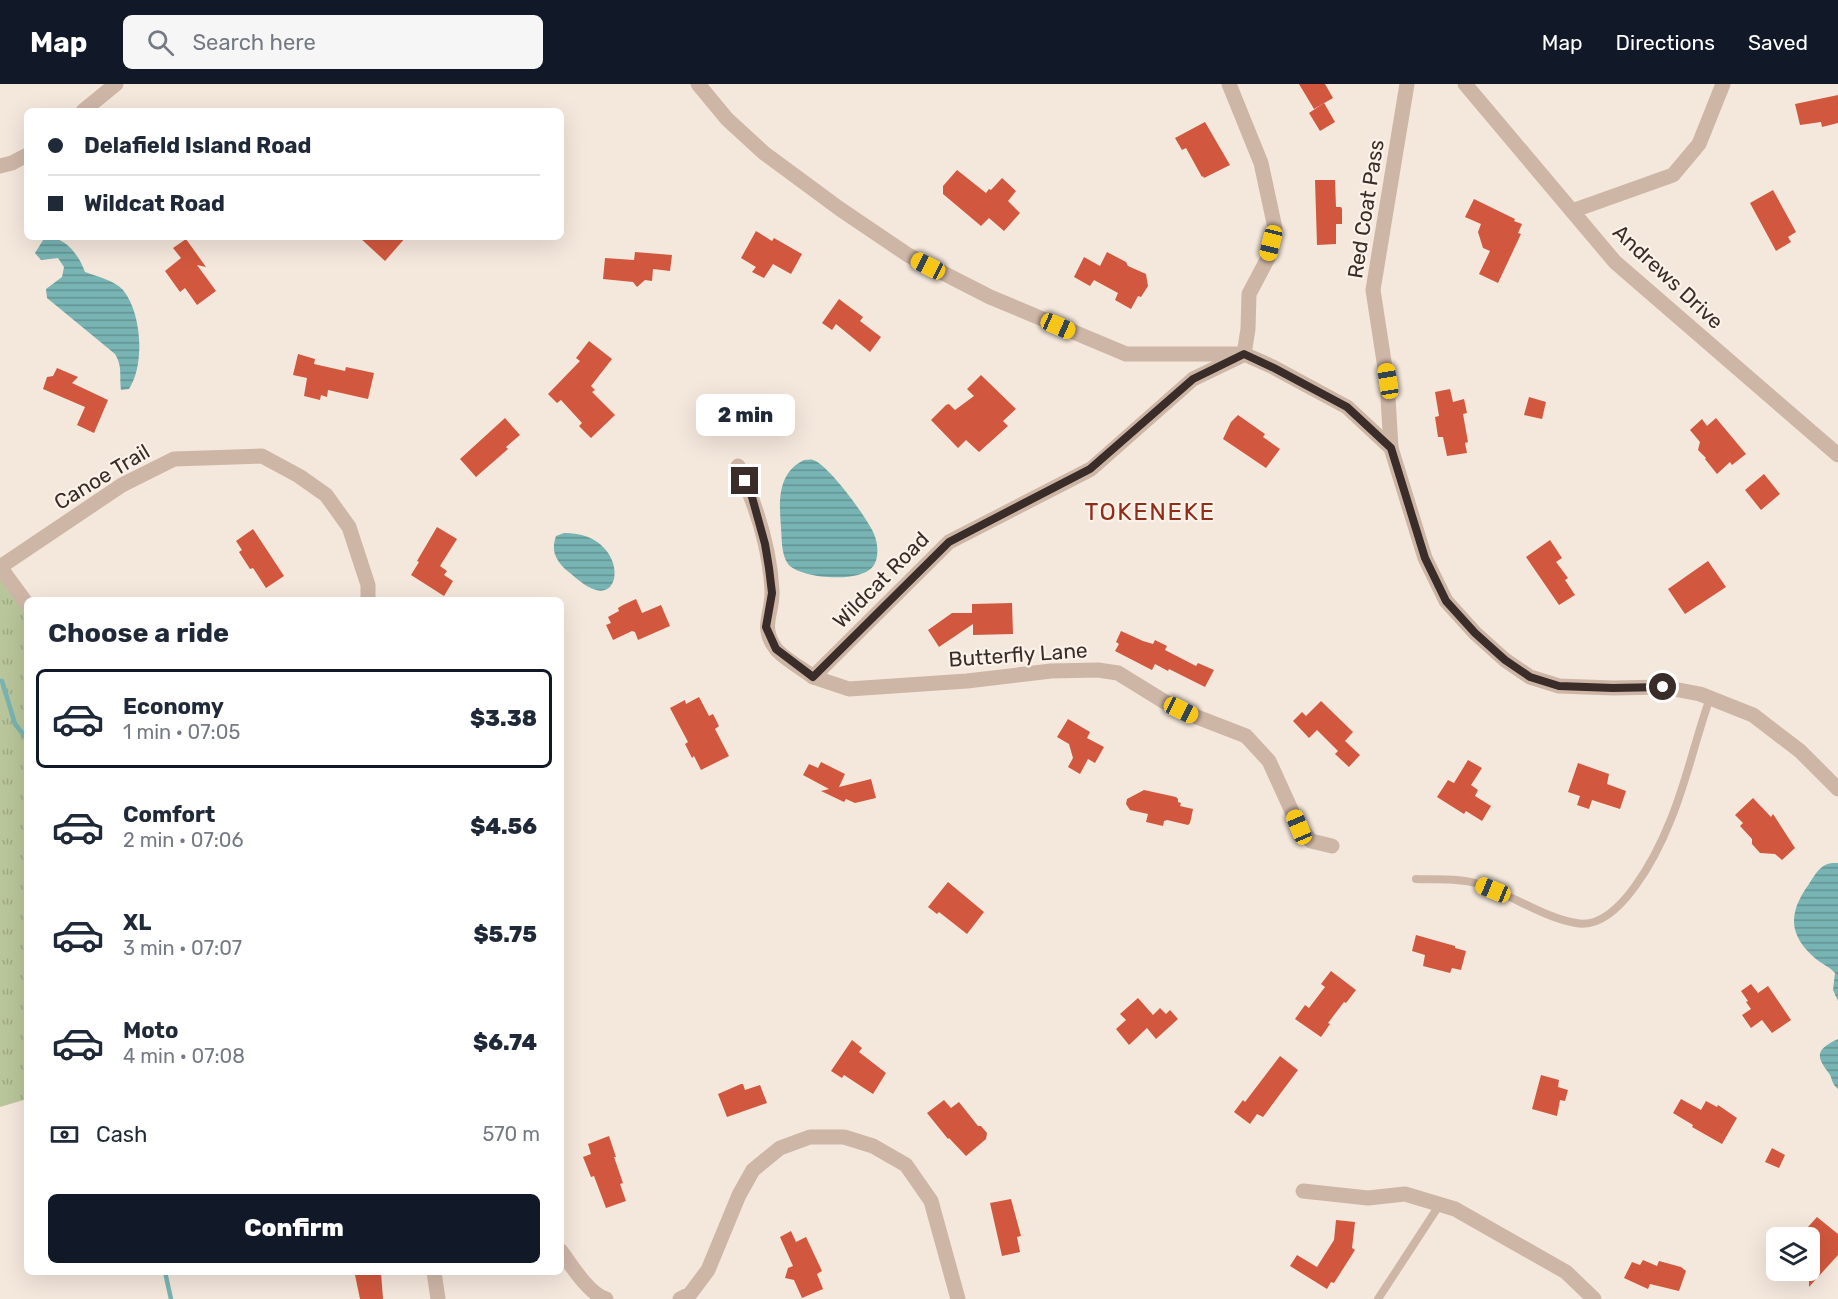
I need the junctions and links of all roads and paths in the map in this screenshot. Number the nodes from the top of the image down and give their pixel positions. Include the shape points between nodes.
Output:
1 (116, 84) edge
2 (698, 84) edge
3 (1228, 84) edge
4 (1407, 84) edge
5 (1465, 84) edge
6 (1723, 84) edge
7 (87, 108) edge
8 (24, 157) edge
9 (0, 166) edge
10 (1572, 212) junction
11 (1244, 354) junction
12 (1391, 448) junction
13 (1838, 455) edge
14 (738, 466) dead end
15 (0, 567) edge
16 (369, 597) edge
17 (24, 600) edge
18 (813, 677) junction
19 (1710, 698) junction
20 (1838, 789) edge
21 (1332, 846) dead end
22 (1416, 879) dead end
23 (1303, 1191) dead end
24 (1440, 1204) junction
25 (564, 1255) edge
26 (434, 1275) edge
27 (438, 1299) edge
28 (606, 1299) edge
29 (680, 1299) edge
30 (958, 1299) edge
31 (1378, 1299) edge
32 (1594, 1299) edge

1 - 7 street
2 - 11 street via 727,119 764,153 840,209 908,255 990,297 1126,354
3 - 11 street via 1262,163 1275,228 1268,258 1248,294
4 - 12 street, Red Coat Pass via 1373,290 1388,381
5 - 10 street, Andrews Drive
6 - 10 street via 1699,144 1673,175
8 - 9 street
10 - 13 street, Andrews Drive via 1615,262
11 - 12 street via 1347,407
11 - 18 street, Wildcat Road via 1193,379 1090,469 949,542
12 - 19 street, Red Coat Pass via 1425,558 1446,601 1505,660 1530,677 1559,686 1663,687
14 - 18 street via 752,497 765,544 772,593 766,627 776,649
15 - 16 street, Canoe Trail via 122,485 174,459 262,456 326,495 349,527
15 - 17 street
18 - 21 street, Butterfly Lane via 849,689 967,681 1052,670 1118,673 1165,702 1246,736 1269,761 1299,827 1311,841
19 - 20 street, Red Coat Pass via 1753,715 1800,751
19 - 22 lane via 1662,839 1633,888 1608,916 1594,924 1578,924 1552,917 1474,883
23 - 24 street via 1368,1198 1405,1194
24 - 31 lane
24 - 32 street via 1465,1214 1566,1272
25 - 28 street via 577,1274
26 - 27 street
29 - 30 street via 690,1294 708,1270 753,1170 780,1148 810,1137 844,1137 873,1146 906,1165 932,1201

